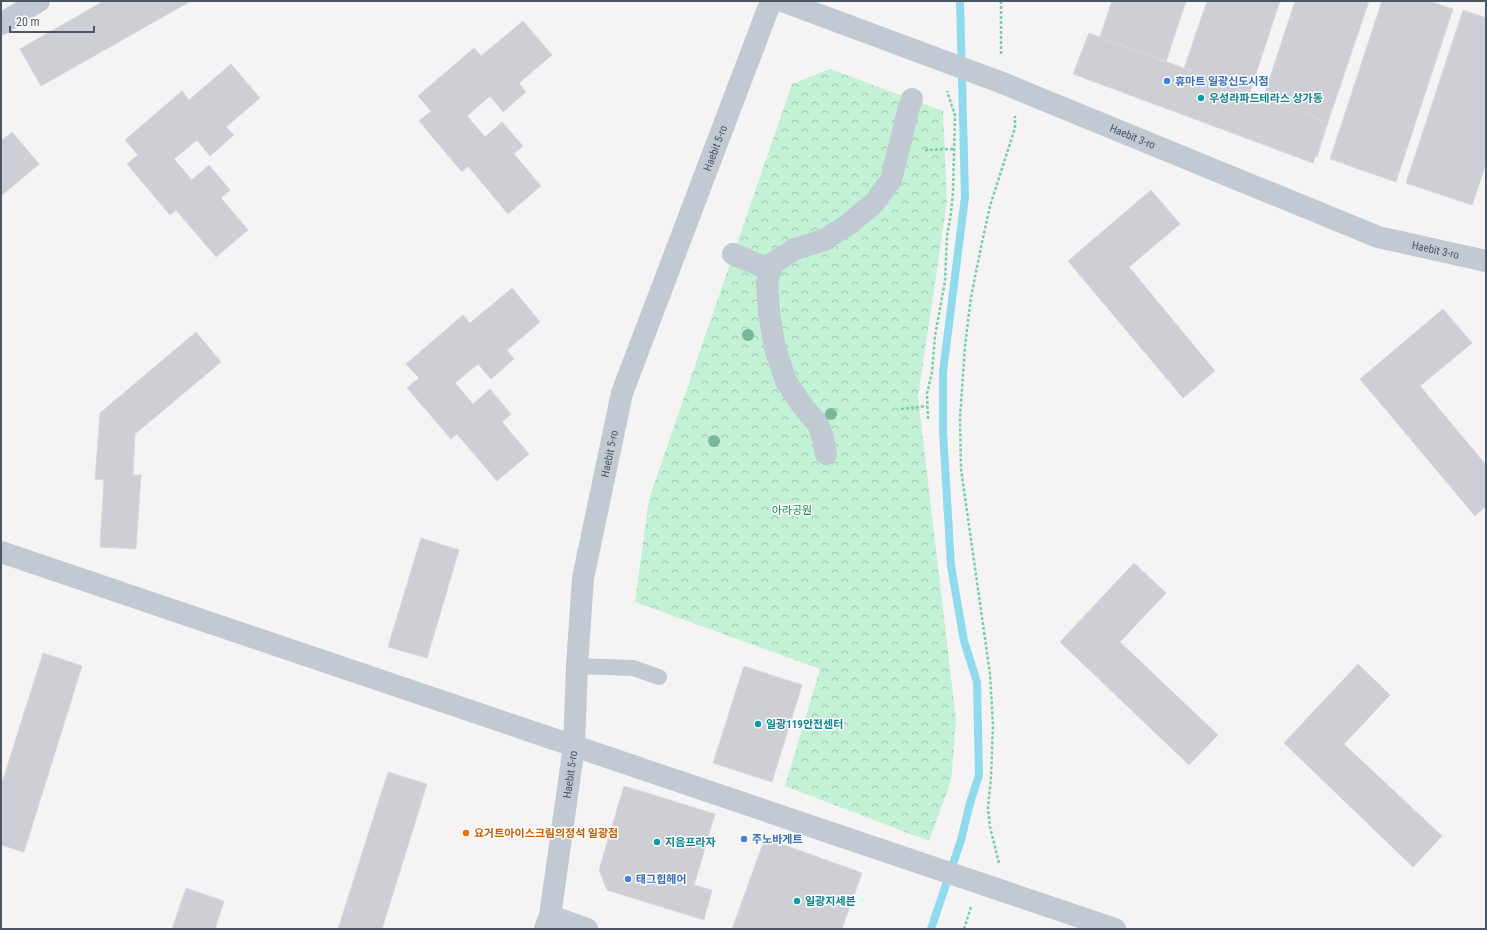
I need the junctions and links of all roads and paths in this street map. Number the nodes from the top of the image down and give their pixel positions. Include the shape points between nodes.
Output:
1 (39, 1) edge
2 (771, 1) edge
3 (782, 1) edge
4 (1000, 1) edge
5 (1, 24) edge
6 (1000, 82) junction
7 (912, 99) dead end
8 (955, 115) dead end
9 (1015, 128) dead end
10 (955, 149) junction
11 (933, 150) dead end
12 (733, 254) dead end
13 (1486, 261) edge
14 (771, 270) junction
15 (927, 406) junction
16 (901, 409) dead end
17 (928, 419) dead end
18 (826, 454) dead end
19 (1, 552) edge
20 (577, 666) junction
21 (659, 677) dead end
22 (574, 746) junction
23 (1000, 868) dead end
24 (972, 904) dead end
25 (547, 923) edge
26 (587, 929) edge
27 (964, 929) edge
28 (1115, 929) edge

1 - 5 street
2 - 20 street, Haebit 5-ro via 622,393 583,578
3 - 6 street, Haebit 3-ro
4 - 6 path
6 - 13 street, Haebit 3-ro via 1378,236
7 - 14 street via 891,180 874,203 849,224 824,240 795,249 772,264
8 - 10 path
9 - 23 path via 990,206 981,247 964,346 960,418 961,469 990,674 993,725 992,777 988,808
10 - 11 path
10 - 15 path via 945,281 935,336
12 - 14 street
14 - 18 street via 767,283 775,348 786,381 818,424
15 - 16 path
15 - 17 path
19 - 22 street
20 - 21 lane via 633,668
20 - 22 street, Haebit 5-ro
22 - 25 street, Haebit 5-ro
22 - 28 street
24 - 27 path
25 - 26 street

